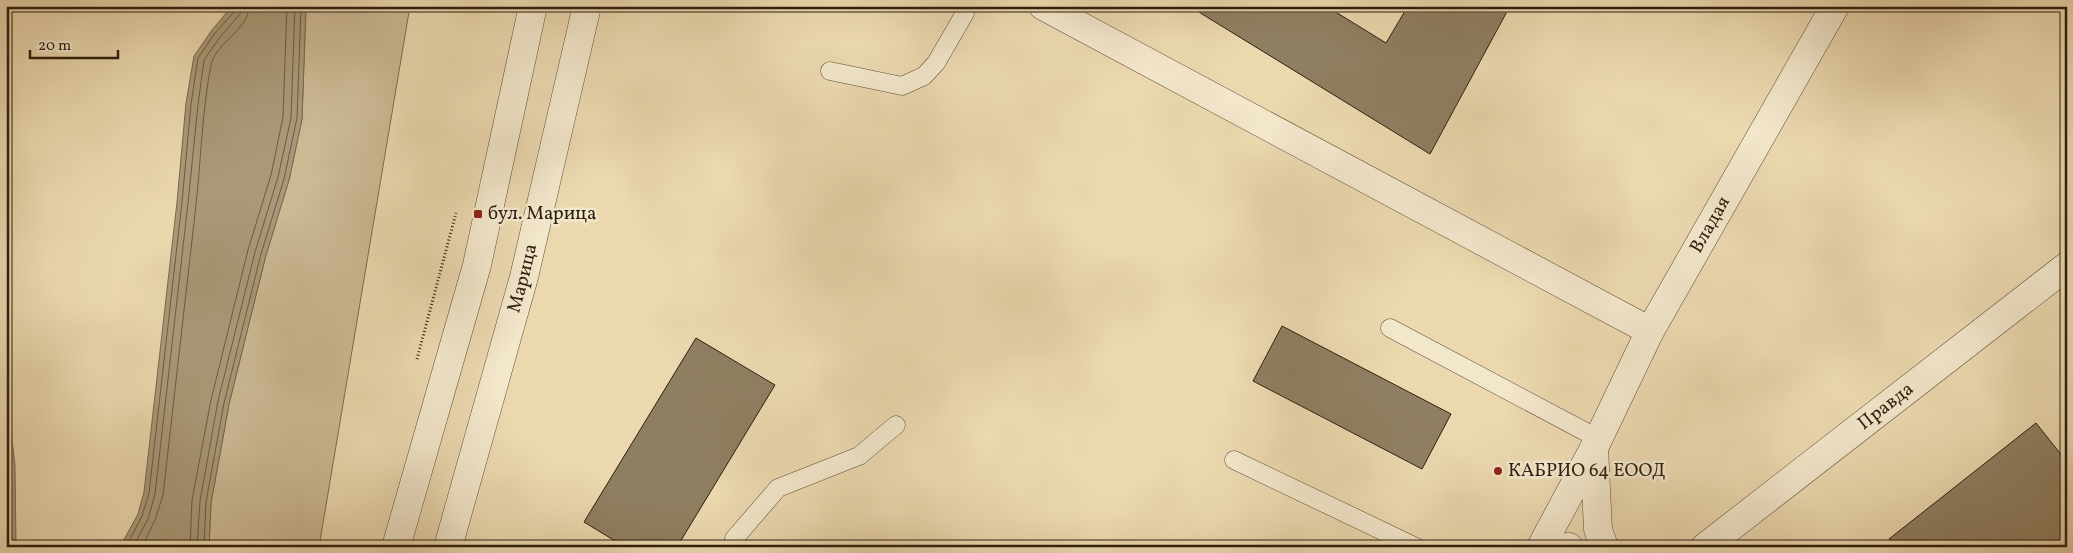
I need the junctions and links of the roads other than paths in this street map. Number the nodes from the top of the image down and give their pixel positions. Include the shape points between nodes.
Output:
1 (533, 6) edge
2 (587, 6) edge
3 (966, 6) edge
4 (1043, 6) edge
5 (1835, 6) edge
6 (830, 71) dead end
7 (2067, 266) edge
8 (1390, 328) dead end
9 (1650, 332) junction
10 (896, 425) dead end
11 (1596, 444) junction
12 (1234, 460) dead end
13 (396, 547) edge
14 (448, 547) edge
15 (733, 547) edge
16 (1416, 547) edge
17 (1541, 547) edge
18 (1604, 547) edge
19 (1705, 547) edge

1 - 13 street via 477,265
2 - 14 street, Марица via 524,277
3 - 6 lane via 936,63 924,76 902,86
4 - 9 street
5 - 9 street, Владая
7 - 19 street, Правда
8 - 11 lane
9 - 11 street, Владая
10 - 15 lane via 859,456 778,488 734,539
11 - 17 street, Владая
11 - 18 street, Владая via 1598,529
12 - 16 lane

